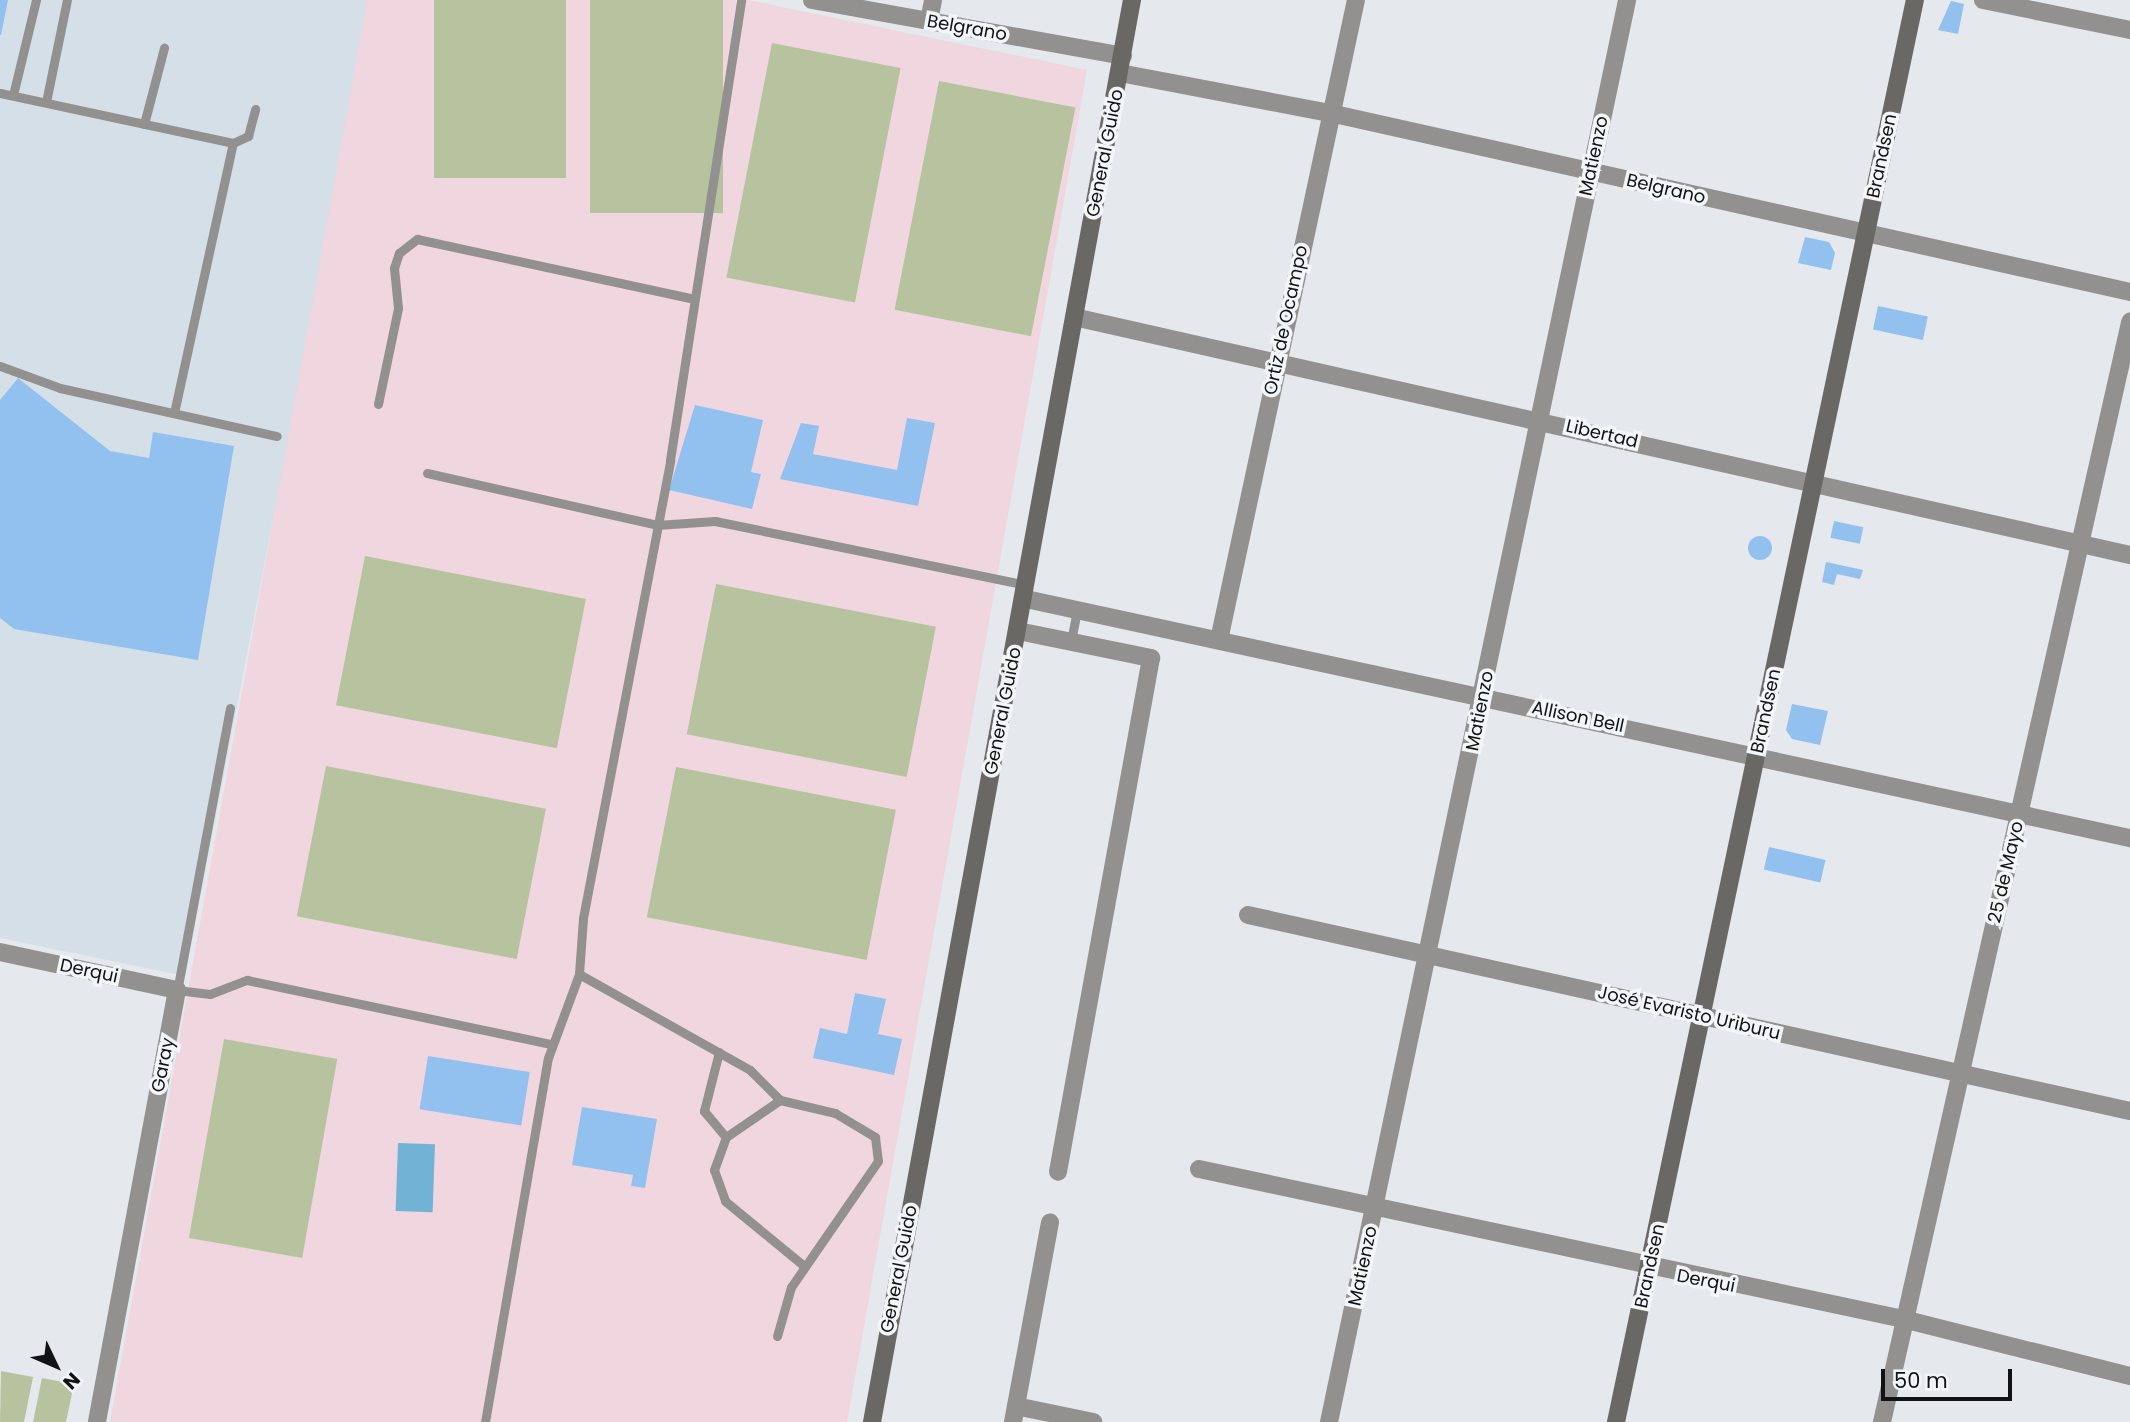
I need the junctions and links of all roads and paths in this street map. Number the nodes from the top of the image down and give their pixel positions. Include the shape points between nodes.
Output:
1 (36, 0) edge
2 (67, 0) edge
3 (741, 0) edge
4 (812, 0) edge
5 (933, 0) edge
6 (1132, 0) edge
7 (1356, 0) edge
8 (1627, 0) edge
9 (1915, 0) edge
10 (1983, 0) edge
11 (929, 21) junction
12 (2130, 30) edge
13 (164, 48) dead end
14 (1122, 65) junction
15 (0, 93) edge
16 (13, 95) junction
17 (46, 102) junction
18 (255, 109) dead end
19 (1330, 113) junction
20 (144, 124) junction
21 (233, 143) junction
22 (1590, 172) junction
23 (1864, 236) junction
24 (2130, 292) edge
25 (695, 299) junction
26 (1074, 317) junction
27 (2130, 322) edge
28 (1278, 360) junction
29 (0, 366) edge
30 (378, 404) dead end
31 (174, 413) junction
32 (1537, 420) junction
33 (277, 436) dead end
34 (427, 473) dead end
35 (1815, 482) junction
36 (657, 525) junction
37 (2081, 543) junction
38 (2130, 555) edge
39 (1027, 593) junction
40 (1077, 611) junction
41 (1018, 631) junction
42 (1219, 640) junction
43 (1071, 641) junction
44 (1483, 696) junction
45 (230, 708) dead end
46 (1756, 756) junction
47 (2019, 813) junction
48 (2130, 838) edge
49 (1248, 915) dead end
50 (0, 952) edge
51 (1432, 954) junction
52 (579, 974) junction
53 (177, 990) junction
54 (1703, 1017) junction
55 (552, 1044) junction
56 (719, 1052) junction
57 (1960, 1073) junction
58 (780, 1100) junction
59 (2130, 1111) edge
60 (726, 1136) junction
61 (1199, 1169) dead end
62 (1058, 1172) dead end
63 (1375, 1208) junction
64 (1050, 1222) dead end
65 (804, 1266) junction
66 (1649, 1270) junction
67 (1903, 1319) junction
68 (777, 1336) dead end
69 (2130, 1376) edge
70 (1014, 1414) edge
71 (97, 1422) edge
72 (485, 1422) edge
73 (872, 1422) edge
74 (1093, 1422) edge
75 (1329, 1422) edge
76 (1616, 1422) edge
77 (1882, 1422) edge

1 - 16 lane
2 - 17 lane
3 - 25 lane
4 - 11 street, Belgrano
5 - 11 street
6 - 14 main road, General Guido
7 - 19 street, Ortiz de Ocampo
8 - 22 street, Matienzo
9 - 23 main road, Brandsen
10 - 12 street
11 - 14 street, Belgrano
13 - 20 lane
14 - 19 street, Belgrano
14 - 26 main road, General Guido
15 - 16 lane
16 - 17 lane
17 - 20 lane
18 - 21 lane via 248,136
19 - 22 street, Belgrano
19 - 28 street, Ortiz de Ocampo
20 - 21 lane
21 - 31 lane
22 - 23 street, Belgrano
22 - 32 street, Matienzo
23 - 24 street, Belgrano
23 - 35 main road, Brandsen
25 - 30 lane via 417,239 403,248 394,268 398,308
25 - 36 lane
26 - 28 street, Libertad
26 - 39 main road, General Guido
27 - 37 street, 25 de Mayo
28 - 32 street, Libertad
28 - 42 street, Ortiz de Ocampo
29 - 31 lane via 60,388
31 - 33 lane
32 - 35 street, Libertad
32 - 44 street, Matienzo
34 - 36 lane
35 - 37 street, Libertad
35 - 46 main road, Brandsen
36 - 39 lane via 704,519
36 - 52 lane via 583,918
37 - 38 street, Libertad
37 - 47 street, 25 de Mayo
39 - 40 street, Allison Bell
39 - 41 main road, General Guido
40 - 42 street, Allison Bell
40 - 43 lane
41 - 43 street
41 - 73 main road, General Guido
42 - 44 street, Allison Bell
43 - 62 street via 1151,658
44 - 46 street, Allison Bell
44 - 51 street, Matienzo
45 - 53 lane, Garay
46 - 47 street, Allison Bell
46 - 54 main road, Brandsen
47 - 48 street, Allison Bell
47 - 57 street, 25 de Mayo
49 - 51 street, José Evaristo Uriburu
50 - 53 street, Derqui
51 - 54 street, José Evaristo Uriburu
51 - 63 street, Matienzo
52 - 55 lane
52 - 56 lane
53 - 55 lane via 210,994 247,980
53 - 71 street, Garay
54 - 57 street, José Evaristo Uriburu
54 - 66 main road, Brandsen
55 - 72 lane
56 - 58 lane
56 - 60 lane via 704,1111
57 - 59 street, José Evaristo Uriburu
57 - 67 street, 25 de Mayo
58 - 60 lane
58 - 65 lane via 856,1122 875,1137 881,1153
60 - 65 lane via 714,1170 725,1201
61 - 63 street, Derqui
63 - 66 street, Derqui
63 - 75 street, Matienzo
64 - 70 street
65 - 68 lane
66 - 67 street, Derqui
66 - 76 main road, Brandsen
67 - 69 street, Derqui
67 - 77 street, 25 de Mayo
70 - 74 street

